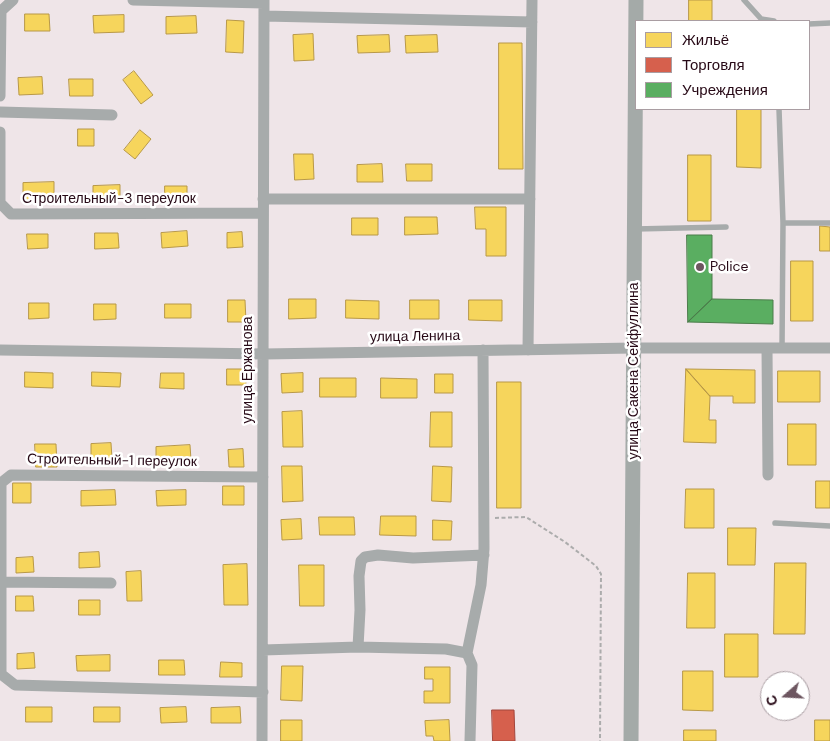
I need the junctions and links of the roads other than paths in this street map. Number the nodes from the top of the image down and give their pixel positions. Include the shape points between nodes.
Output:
1 (14, 0) edge
2 (134, 0) edge
3 (532, 0) edge
4 (636, 0) edge
5 (744, 0) edge
6 (264, 2) edge
7 (264, 16) junction
8 (636, 20) edge
9 (762, 20) edge
10 (532, 22) junction
11 (830, 23) edge
12 (810, 24) edge
13 (0, 96) edge
14 (636, 110) edge
15 (779, 110) edge
16 (0, 112) edge
17 (112, 115) dead end
18 (0, 132) edge
19 (263, 198) junction
20 (530, 199) junction
21 (263, 212) junction
22 (830, 222) edge
23 (783, 223) junction
24 (726, 227) dead end
25 (635, 229) junction
26 (634, 348) junction
27 (767, 348) junction
28 (782, 348) junction
29 (830, 348) edge
30 (0, 350) edge
31 (483, 350) junction
32 (528, 350) junction
33 (264, 354) junction
34 (768, 475) dead end
35 (263, 477) junction
36 (775, 523) dead end
37 (830, 526) edge
38 (484, 555) junction
39 (0, 582) edge
40 (111, 582) dead end
41 (358, 647) junction
42 (263, 650) junction
43 (467, 653) junction
44 (262, 692) junction
45 (262, 741) edge
46 (470, 741) edge
47 (631, 741) edge

1 - 13 street via 1,11
2 - 6 street
3 - 10 street
4 - 8 street, улица Сакена Сейфуллина
5 - 9 lane
6 - 7 street, улица Ержанова
7 - 10 street
7 - 19 street, улица Ержанова
10 - 20 street
11 - 12 lane
14 - 25 street, улица Сакена Сейфуллина
15 - 23 lane
16 - 17 street
18 - 21 street, Строительный-3 переулок via 0,204 11,214
19 - 20 street
19 - 21 street, улица Ержанова
20 - 32 street
21 - 33 street, улица Ержанова
22 - 23 lane
23 - 28 lane
24 - 25 lane
25 - 26 street, улица Сакена Сейфуллина
26 - 27 street, улица Ленина
26 - 32 street, улица Ленина
26 - 47 street, улица Сакена Сейфуллина
27 - 28 street, улица Ленина
27 - 34 street
28 - 29 street, улица Ленина
30 - 33 street, улица Ленина
31 - 32 street, улица Ленина
31 - 33 street, улица Ленина
31 - 38 street
33 - 35 street, улица Ержанова
35 - 39 street, Строительный-1 переулок via 11,474 1,482
35 - 42 street, улица Ержанова
36 - 37 lane
38 - 41 street via 365,557 358,576
38 - 43 street
39 - 40 street
39 - 44 street, Строительный-1 переулок via 1,674 15,685
41 - 42 street
41 - 43 street via 446,649
42 - 44 street, улица Ержанова
43 - 46 street via 472,665
44 - 45 street, улица Ержанова

